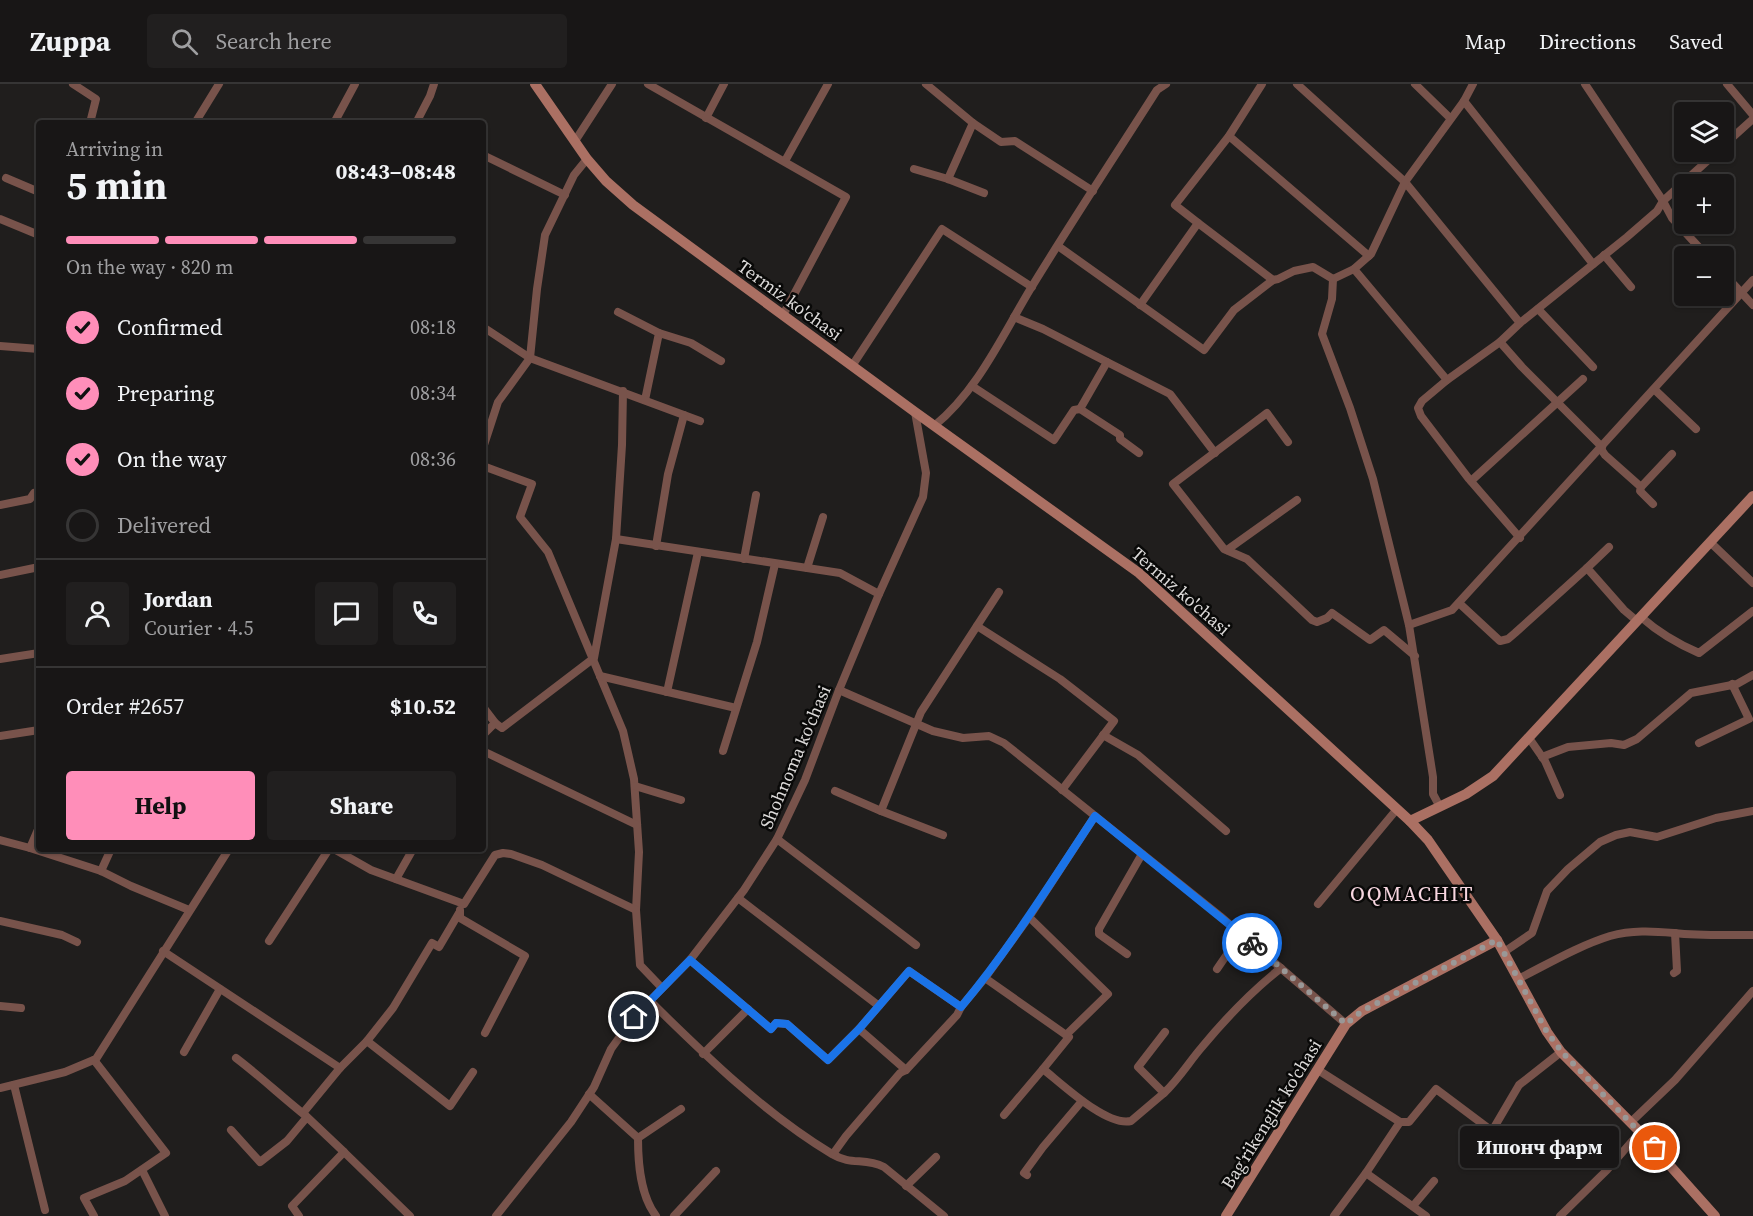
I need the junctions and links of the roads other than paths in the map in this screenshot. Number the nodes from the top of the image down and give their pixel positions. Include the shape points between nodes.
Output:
1 (73, 84) edge
2 (219, 84) edge
3 (355, 84) edge
4 (434, 84) edge
5 (535, 84) edge
6 (612, 84) edge
7 (648, 84) edge
8 (724, 84) edge
9 (828, 84) edge
10 (926, 84) edge
11 (1166, 84) edge
12 (1262, 84) edge
13 (1297, 84) edge
14 (1415, 84) edge
15 (1473, 84) edge
16 (1585, 84) edge
17 (1727, 84) edge
18 (1464, 101) junction
19 (1753, 117) edge
20 (706, 118) junction
21 (1450, 118) junction
22 (91, 120) edge
23 (197, 120) edge
24 (336, 120) edge
25 (418, 120) edge
26 (973, 123) junction
27 (1229, 136) junction
28 (1734, 136) edge
29 (574, 141) junction
30 (486, 156) edge
31 (587, 159) junction
32 (784, 161) junction
33 (1706, 162) edge
34 (914, 170) dead end
35 (6, 178) dead end
36 (948, 178) junction
37 (1405, 182) junction
38 (36, 191) edge
39 (1093, 191) junction
40 (984, 193) dead end
41 (565, 195) junction
42 (1663, 201) junction
43 (0, 219) edge
44 (1198, 223) junction
45 (36, 234) edge
46 (1058, 246) junction
47 (1698, 246) edge
48 (1604, 255) junction
49 (1369, 256) junction
50 (1593, 264) junction
51 (1354, 269) junction
52 (1273, 279) junction
53 (1333, 279) junction
54 (1753, 280) edge
55 (1734, 285) edge
56 (1032, 287) junction
57 (1631, 287) dead end
58 (1742, 293) junction
59 (1140, 305) junction
60 (1753, 306) edge
61 (1538, 309) junction
62 (618, 312) dead end
63 (783, 315) junction
64 (1014, 317) junction
65 (1520, 323) junction
66 (486, 329) edge
67 (659, 333) junction
68 (1500, 342) junction
69 (0, 346) edge
70 (36, 349) edge
71 (530, 358) junction
72 (721, 361) dead end
73 (1107, 362) junction
74 (852, 366) junction
75 (1593, 368) dead end
76 (1583, 379) dead end
77 (1447, 381) junction
78 (972, 386) junction
79 (1655, 390) junction
80 (623, 391) junction
81 (645, 400) junction
82 (1557, 403) junction
83 (1080, 409) junction
84 (915, 412) junction
85 (684, 415) junction
86 (700, 421) dead end
87 (934, 426) junction
88 (1696, 429) dead end
89 (486, 439) edge
90 (1288, 442) dead end
91 (1602, 448) junction
92 (1140, 453) dead end
93 (1215, 453) junction
94 (1672, 454) dead end
95 (486, 467) edge
96 (1471, 482) junction
97 (1641, 487) junction
98 (34, 493) dead end
99 (756, 495) dead end
100 (1753, 496) edge
101 (1297, 500) dead end
102 (1653, 504) dead end
103 (0, 505) edge
104 (823, 517) dead end
105 (1520, 538) junction
106 (616, 539) junction
107 (1710, 542) junction
108 (656, 546) junction
109 (1609, 547) dead end
110 (1227, 550) junction
111 (698, 552) junction
112 (744, 559) junction
113 (775, 564) junction
114 (36, 568) edge
115 (807, 568) junction
116 (1587, 568) junction
117 (0, 575) edge
118 (1753, 583) edge
119 (999, 592) dead end
120 (879, 594) junction
121 (1459, 603) junction
122 (1753, 611) edge
123 (1639, 619) junction
124 (1409, 625) junction
125 (977, 626) junction
126 (36, 653) edge
127 (1415, 656) junction
128 (594, 658) junction
129 (0, 659) edge
130 (1753, 675) edge
131 (600, 676) junction
132 (1732, 684) junction
133 (839, 690) junction
134 (667, 692) junction
135 (736, 708) junction
136 (486, 711) edge
137 (496, 724) junction
138 (915, 724) junction
139 (36, 730) edge
140 (486, 732) edge
141 (1103, 735) junction
142 (0, 736) edge
143 (1529, 738) junction
144 (1699, 743) dead end
145 (723, 751) dead end
146 (486, 752) edge
147 (1542, 757) junction
148 (635, 786) junction
149 (1062, 789) junction
150 (835, 791) dead end
151 (1560, 795) dead end
152 (681, 800) dead end
153 (1440, 807) junction
154 (1397, 809) junction
155 (881, 810) junction
156 (1753, 811) edge
157 (1095, 816) junction
158 (1410, 821) junction
159 (637, 825) junction
160 (1226, 831) dead end
161 (36, 834) edge
162 (943, 835) dead end
163 (777, 839) junction
164 (0, 840) edge
165 (30, 848) junction
166 (36, 850) edge
167 (42, 852) edge
168 (110, 852) edge
169 (227, 852) edge
170 (327, 852) edge
171 (339, 852) edge
172 (411, 852) edge
173 (1142, 854) junction
174 (101, 871) junction
175 (396, 879) junction
176 (738, 898) junction
177 (464, 904) junction
178 (1318, 904) dead end
179 (189, 910) junction
180 (636, 910) junction
181 (459, 913) junction
182 (1029, 917) junction
183 (0, 921) edge
184 (1675, 933) junction
185 (1241, 934) junction
186 (1753, 936) edge
187 (1497, 940) junction
188 (269, 941) dead end
189 (77, 942) dead end
190 (916, 945) dead end
191 (163, 951) junction
192 (1504, 952) junction
193 (1126, 954) dead end
194 (690, 960) junction
195 (1281, 968) junction
196 (1217, 969) dead end
197 (1674, 973) dead end
198 (986, 978) junction
199 (1518, 979) junction
200 (662, 987) junction
201 (220, 989) junction
202 (1753, 991) edge
203 (1750, 1000) edge
204 (650, 1001) junction
205 (0, 1006) edge
206 (879, 1006) junction
207 (961, 1007) junction
208 (21, 1008) dead end
209 (748, 1009) junction
210 (1346, 1024) junction
211 (859, 1029) junction
212 (1165, 1032) dead end
213 (485, 1033) dead end
214 (1066, 1035) junction
215 (367, 1041) junction
216 (184, 1052) dead end
217 (1562, 1052) junction
218 (703, 1054) junction
219 (236, 1058) dead end
220 (94, 1060) junction
221 (340, 1068) junction
222 (1043, 1069) junction
223 (906, 1070) junction
224 (1318, 1070) junction
225 (473, 1072) dead end
226 (15, 1085) junction
227 (0, 1088) edge
228 (1164, 1093) junction
229 (590, 1094) junction
230 (1082, 1101) junction
231 (681, 1109) dead end
232 (305, 1115) junction
233 (1004, 1115) dead end
234 (1400, 1122) junction
235 (1631, 1122) junction
236 (231, 1130) dead end
237 (1640, 1132) junction
238 (638, 1138) junction
239 (344, 1152) junction
240 (833, 1155) junction
241 (936, 1157) dead end
242 (142, 1170) junction
243 (716, 1171) dead end
244 (1366, 1173) junction
245 (1026, 1175) dead end
246 (1434, 1181) dead end
247 (906, 1186) junction
248 (1413, 1206) junction
249 (45, 1210) dead end
250 (94, 1216) edge
251 (165, 1216) edge
252 (298, 1216) edge
253 (410, 1216) edge
254 (496, 1216) edge
255 (656, 1216) edge
256 (674, 1216) edge
257 (944, 1216) edge
258 (1226, 1216) edge
259 (1334, 1216) edge
260 (1426, 1216) edge
261 (1560, 1216) edge
262 (1715, 1216) edge

1 - 22 street via 96,99
2 - 23 street
3 - 24 street
4 - 25 street
5 - 29 main road, Termiz ko'chasi
6 - 29 street
7 - 20 street
8 - 20 street
9 - 32 street
10 - 26 street
11 - 39 street via 1156,90
12 - 27 street
13 - 37 street
14 - 21 street
15 - 18 street
16 - 42 street
17 - 19 street
18 - 21 street
18 - 50 street
19 - 28 street
20 - 32 street
21 - 37 street
26 - 36 street
26 - 39 street via 1002,142 1015,141
27 - 44 street via 1175,205
27 - 49 street
29 - 31 main road, Termiz ko'chasi
30 - 41 street
31 - 41 street
31 - 63 main road, Termiz ko'chasi via 633,205
32 - 63 street via 846,197
33 - 42 street
34 - 36 street
35 - 38 street
36 - 40 street
37 - 49 street
37 - 65 street
39 - 46 street
41 - 71 street via 545,235
42 - 47 street via 1672,218
42 - 48 street via 1657,211
43 - 45 street
44 - 52 street
44 - 59 street
46 - 56 street
46 - 59 street
48 - 50 street
48 - 57 street
49 - 51 street
50 - 61 street
51 - 53 street
51 - 77 street
52 - 53 street via 1313,267
52 - 59 street via 1234,310 1204,350
53 - 124 street via 1322,334 1373,479
54 - 58 street
55 - 58 street
56 - 64 street
56 - 74 street via 942,229
58 - 60 street
58 - 79 street
61 - 65 street
61 - 75 street
62 - 67 street
63 - 74 main road, Termiz ko'chasi
64 - 73 street
64 - 78 street
65 - 68 street
66 - 71 street
67 - 72 street via 691,343
67 - 81 street
68 - 77 street
68 - 82 street
69 - 70 street
71 - 80 street
71 - 89 street via 498,402
73 - 83 street
73 - 93 street via 1170,394
74 - 84 main road, Termiz ko'chasi
76 - 82 street
77 - 96 street via 1418,408
78 - 83 street via 1054,440 1074,410
78 - 87 street
79 - 88 street
79 - 91 street
80 - 81 street
80 - 106 street
81 - 85 street
82 - 91 street
82 - 96 street
83 - 92 street
84 - 87 main road, Termiz ko'chasi
84 - 120 street, Shohnoma ko'chasi via 926,473 923,497
85 - 86 street
85 - 108 street via 668,474
87 - 154 main road, Termiz ko'chasi via 1139,573
90 - 93 street via 1268,413
91 - 97 street
91 - 105 street
93 - 110 street via 1173,484
94 - 97 street
95 - 128 street via 532,484 520,517 548,552
96 - 105 street
97 - 102 street via 1640,491
98 - 103 street via 30,499
99 - 112 street
100 - 107 main road
101 - 110 street
104 - 115 street
105 - 121 street
106 - 108 street
106 - 128 street
107 - 118 street
107 - 123 main road
108 - 111 street
109 - 116 street
110 - 127 street via 1247,559 1311,620 1317,622 1332,612 1370,640 1384,630
111 - 112 street
111 - 134 street
112 - 113 street
113 - 115 street
113 - 135 street via 757,642
114 - 117 street
115 - 120 street via 840,573
116 - 121 street via 1508,639 1500,641
116 - 123 street via 1624,610
119 - 125 street
120 - 133 street, Shohnoma ko'chasi
121 - 124 street via 1452,610
122 - 123 street via 1699,653
123 - 143 main road
124 - 127 street
125 - 138 street
125 - 141 street via 1052,674 1111,719 1114,722
126 - 129 street
127 - 153 street via 1433,794
128 - 131 street
128 - 137 street via 502,728
130 - 132 street
131 - 134 street
131 - 148 street via 623,731
132 - 144 street via 1749,719
132 - 147 street via 1691,693 1637,740 1624,745 1568,747
133 - 138 street
133 - 163 street, Shohnoma ko'chasi via 805,780
134 - 135 street
135 - 145 street
136 - 137 street
137 - 140 street
138 - 149 street via 963,738 990,736
138 - 155 street
139 - 142 street
141 - 149 street
141 - 160 street via 1138,756
143 - 147 street
143 - 153 main road via 1493,776
146 - 159 street
147 - 151 street
148 - 152 street
148 - 159 street
149 - 157 street
150 - 155 street
153 - 158 main road
154 - 158 main road, Termiz ko'chasi
154 - 178 street
155 - 162 street
156 - 192 street via 1656,837 1630,832 1600,842 1547,891 1532,933
157 - 173 street
157 - 182 street
158 - 187 main road, Termiz ko'chasi via 1428,840
159 - 180 street
161 - 165 street
163 - 176 street, Shohnoma ko'chasi
163 - 190 street
164 - 165 street
165 - 166 street
167 - 174 street
168 - 174 street
169 - 179 street
170 - 188 street
171 - 175 street
172 - 175 street
173 - 185 street
173 - 193 street via 1099,929 1099,934
174 - 179 street
175 - 177 street
176 - 194 street, Shohnoma ko'chasi
176 - 206 street
177 - 180 street via 495,855 503,853 542,865
177 - 181 street
179 - 191 street
180 - 200 street via 640,965
181 - 213 street via 460,918 525,957
181 - 215 street via 439,947 432,943 393,1008
182 - 198 street
182 - 214 street via 1108,994
183 - 189 street
184 - 186 street
184 - 197 street
184 - 199 street via 1650,930 1610,936
185 - 195 street
185 - 196 street
187 - 192 main road, Termiz ko'chasi
187 - 210 main road, Bag'rikenglik ko'chasi via 1362,1011
191 - 201 street
191 - 220 street
192 - 199 main road, Termiz ko'chasi
194 - 200 street, Shohnoma ko'chasi
194 - 209 street
195 - 210 street
195 - 228 street via 1256,988
198 - 207 street
198 - 214 street
199 - 217 main road, Termiz ko'chasi
200 - 204 street, Shohnoma ko'chasi
201 - 216 street
201 - 221 street
202 - 203 street
203 - 235 street
204 - 218 street
204 - 229 street, Shohnoma ko'chasi via 611,1049
205 - 208 street
206 - 207 street via 909,971
206 - 211 street
207 - 223 street
209 - 211 street via 771,1029 776,1023 787,1024 828,1060
209 - 218 street
210 - 224 main road, Bag'rikenglik ko'chasi
211 - 223 street
212 - 228 street via 1138,1067
214 - 222 street via 1069,1037
215 - 221 street
215 - 225 street via 450,1106
217 - 234 street via 1519,1085 1492,1131 1436,1089 1409,1122
217 - 235 main road, Termiz ko'chasi
218 - 240 street via 769,1110
219 - 232 street
220 - 226 street
220 - 242 street via 166,1153
221 - 232 street
222 - 230 street
222 - 233 street
223 - 240 street
224 - 234 street
224 - 258 main road, Bag'rikenglik ko'chasi
226 - 227 street
226 - 249 street
228 - 230 street via 1125,1123
229 - 238 street
229 - 254 street, Shohnoma ko'chasi
230 - 245 street via 1042,1147
231 - 238 street
232 - 236 street via 287,1141 260,1162
232 - 239 street
234 - 244 street
235 - 237 main road, Termiz ko'chasi
237 - 261 street
237 - 262 main road, Termiz ko'chasi
238 - 255 street via 638,1164 649,1206
239 - 252 street via 292,1206
239 - 253 street
240 - 247 street via 850,1162 873,1162
241 - 247 street
242 - 250 street via 84,1198
242 - 251 street
243 - 256 street
244 - 248 street
244 - 259 street
246 - 248 street
247 - 257 street
248 - 260 street

